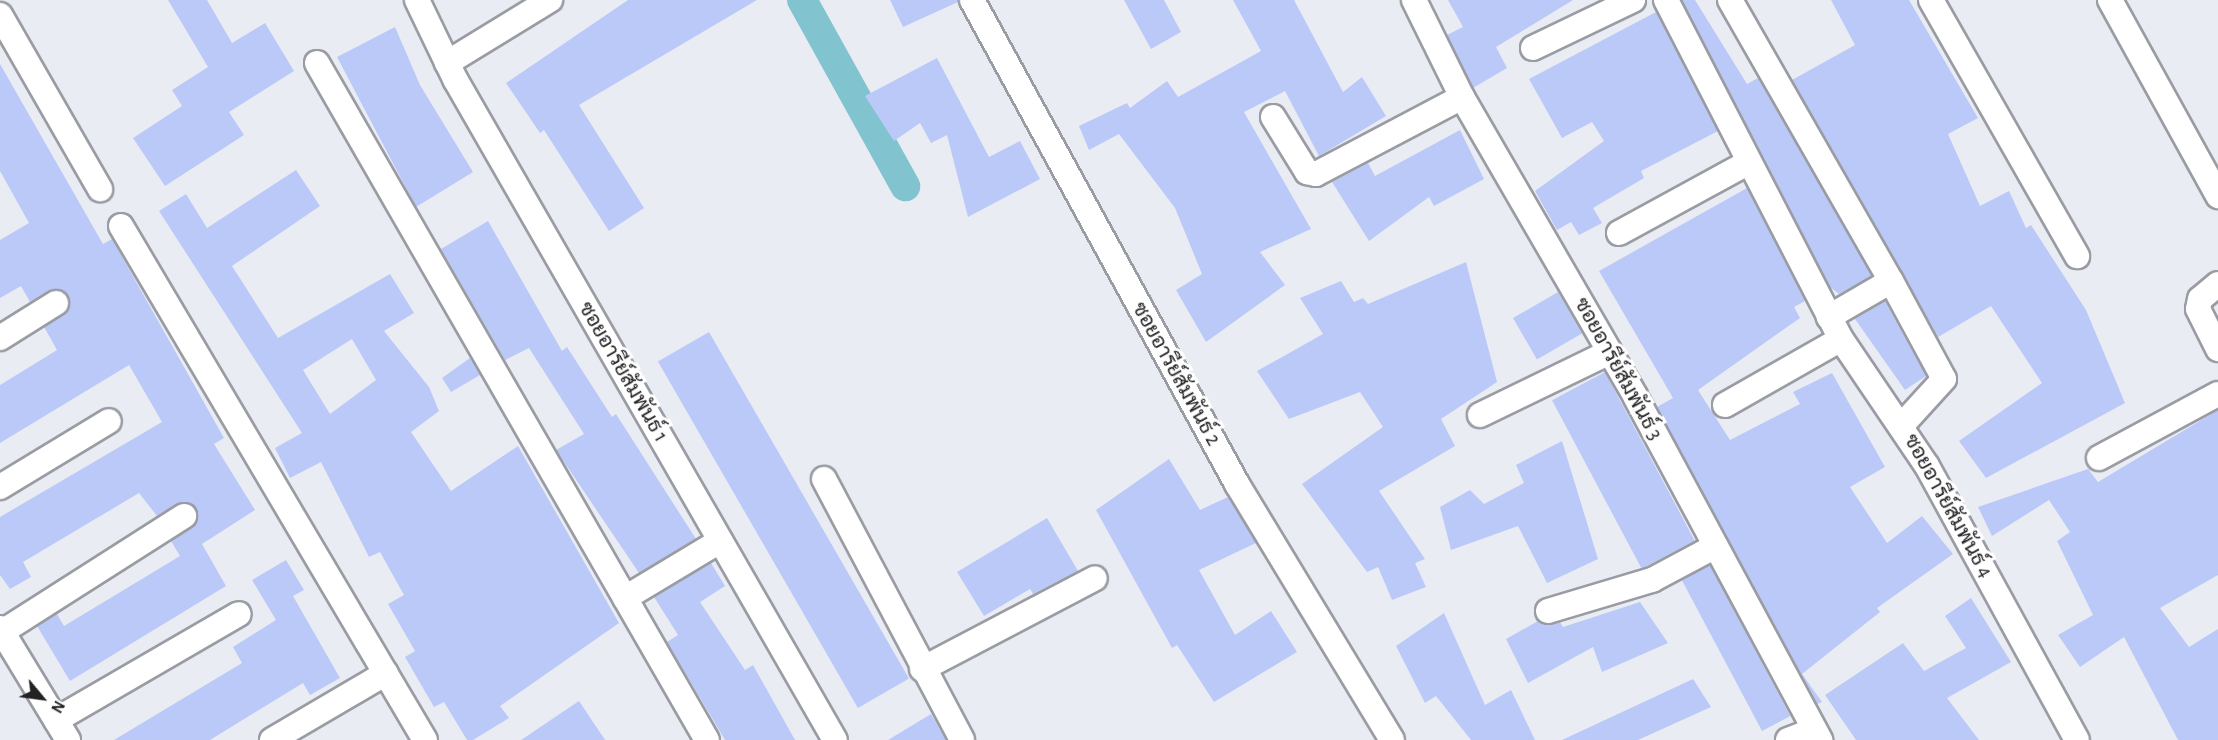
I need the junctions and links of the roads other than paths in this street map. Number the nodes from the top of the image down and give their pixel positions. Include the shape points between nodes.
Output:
1 (417, 0) edge
2 (550, 0) edge
3 (972, 0) edge
4 (1414, 0) edge
5 (1632, 0) edge
6 (1666, 0) edge
7 (1730, 0) edge
8 (1931, 0) edge
9 (2110, 0) edge
10 (0, 15) edge
11 (1533, 48) dead end
12 (317, 63) dead end
13 (447, 63) junction
14 (1462, 96) junction
15 (1273, 117) dead end
16 (1749, 162) junction
17 (100, 189) dead end
18 (2218, 196) edge
19 (121, 226) dead end
20 (1619, 233) dead end
21 (2077, 256) dead end
22 (1891, 281) junction
23 (2218, 284) edge
24 (56, 303) dead end
25 (1829, 317) junction
26 (0, 338) edge
27 (1841, 339) junction
28 (2218, 349) edge
29 (1610, 352) junction
30 (2218, 394) edge
31 (1725, 405) dead end
32 (1480, 415) dead end
33 (109, 421) dead end
34 (1902, 425) junction
35 (2099, 458) dead end
36 (824, 479) dead end
37 (0, 487) edge
38 (184, 516) dead end
39 (720, 541) junction
40 (1716, 546) junction
41 (1095, 578) dead end
42 (626, 598) junction
43 (1548, 611) dead end
44 (239, 614) dead end
45 (1, 630) edge
46 (922, 669) junction
47 (386, 673) junction
48 (62, 730) edge
49 (1817, 735) edge
50 (273, 740) edge
51 (425, 740) edge
52 (707, 740) edge
53 (835, 740) edge
54 (962, 740) edge
55 (1392, 740) edge
56 (1788, 740) edge
57 (2077, 740) edge

1 - 13 street, ซอยอารีย์สัมพันธ์ 1
2 - 13 street
3 - 55 street, ซอยอารีย์สัมพันธ์ 2 via 1237,484
4 - 14 street, ซอยอารีย์สัมพันธ์ 3
5 - 11 street
6 - 16 street
7 - 22 street, ซอยอารีย์สัมพันธ์ 4
8 - 21 street
9 - 18 street
10 - 17 street
12 - 42 street
13 - 39 street, ซอยอารีย์สัมพันธ์ 1
14 - 15 street via 1316,174 1307,172
14 - 29 street, ซอยอารีย์สัมพันธ์ 3
16 - 20 street
16 - 25 street
19 - 47 street
22 - 25 street
22 - 34 street, ซอยอารีย์สัมพันธ์ 4 via 1944,379
23 - 28 street via 2200,299 2198,309
24 - 26 street
25 - 27 street
27 - 31 street
27 - 34 street
29 - 32 street
29 - 40 street, ซอยอารีย์สัมพันธ์ 3
30 - 35 street
33 - 37 street
34 - 57 street, ซอยอารีย์สัมพันธ์ 4
36 - 46 street
38 - 45 street
39 - 42 street
39 - 53 street, ซอยอารีย์สัมพันธ์ 1
40 - 43 street via 1652,580
40 - 49 street, ซอยอารีย์สัมพันธ์ 3
41 - 46 street
42 - 52 street
44 - 48 street
45 - 48 street
46 - 54 street
47 - 50 street
47 - 51 street
49 - 56 street

